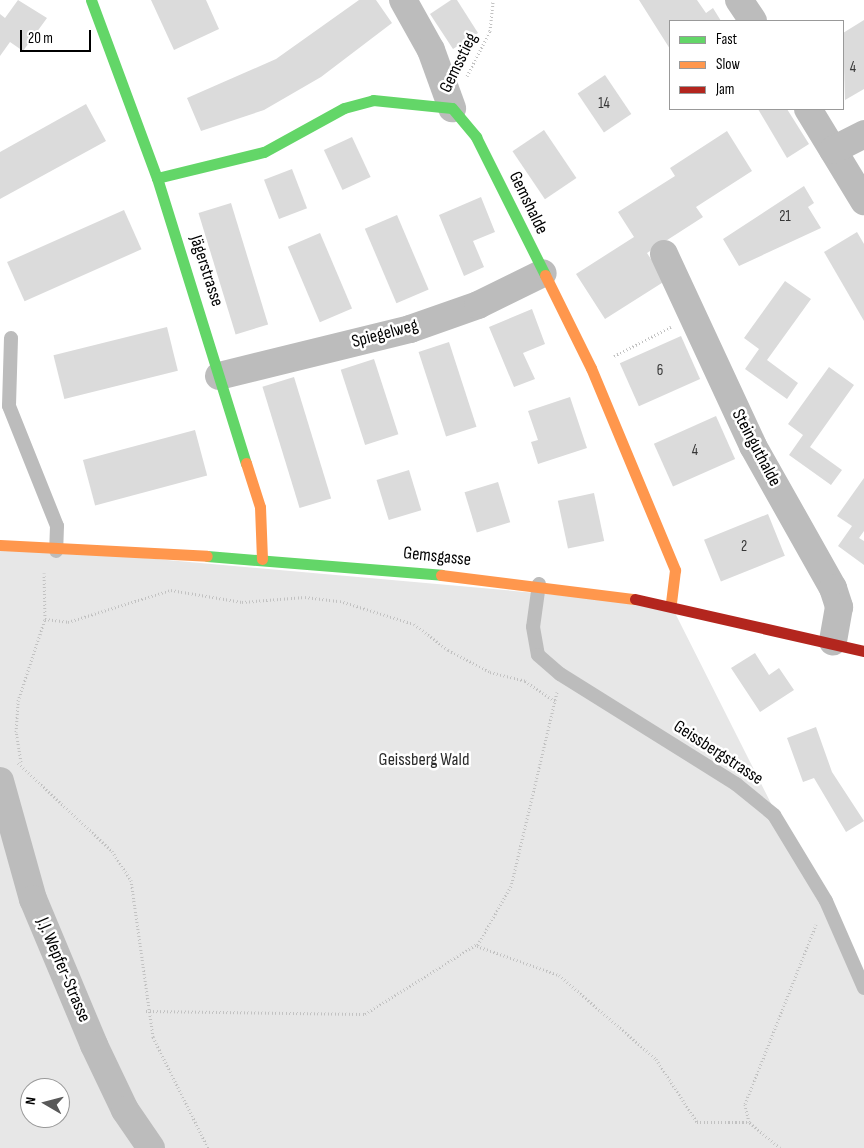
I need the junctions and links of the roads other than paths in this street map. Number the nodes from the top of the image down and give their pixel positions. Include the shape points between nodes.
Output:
1 (91, 0) edge
2 (403, 0) edge
3 (739, 0) edge
4 (751, 20) edge
5 (452, 108) junction
6 (809, 110) edge
7 (864, 134) edge
8 (833, 150) junction
9 (157, 178) junction
10 (864, 201) edge
11 (664, 254) dead end
12 (543, 273) junction
13 (11, 338) dead end
14 (219, 376) junction
15 (0, 545) edge
16 (49, 551) junction
17 (262, 559) junction
18 (539, 584) junction
19 (671, 605) junction
20 (833, 641) junction
21 (864, 651) edge
22 (7, 772) edge
23 (864, 988) edge
24 (151, 1148) edge

1 - 9 street, Jägerstrasse
2 - 5 street via 431,50
3 - 4 street
5 - 9 street via 373,100 344,108 264,152
5 - 12 street, Gemshalde via 476,137
6 - 8 street
7 - 8 street
8 - 10 street
9 - 14 street, Jägerstrasse
11 - 20 street, Steinguthalde via 690,318 753,446 832,588 839,607
12 - 14 street, Spiegelweg via 478,305 410,329
12 - 19 street, Gemshalde via 591,368 675,570
13 - 16 lane via 9,406 57,526
14 - 17 street, Jägerstrasse via 260,507
15 - 16 street, Gemsgasse
16 - 17 street, Gemsgasse
17 - 18 street, Gemsgasse
18 - 19 street, Gemsgasse
18 - 23 lane, Geissbergstrasse via 533,626 538,656 560,674 736,784 774,814 826,901
19 - 20 street, Gemsgasse
20 - 21 street, Gemsgasse
22 - 24 street, J.J. Wepfer-Strasse via 37,908 115,1088

